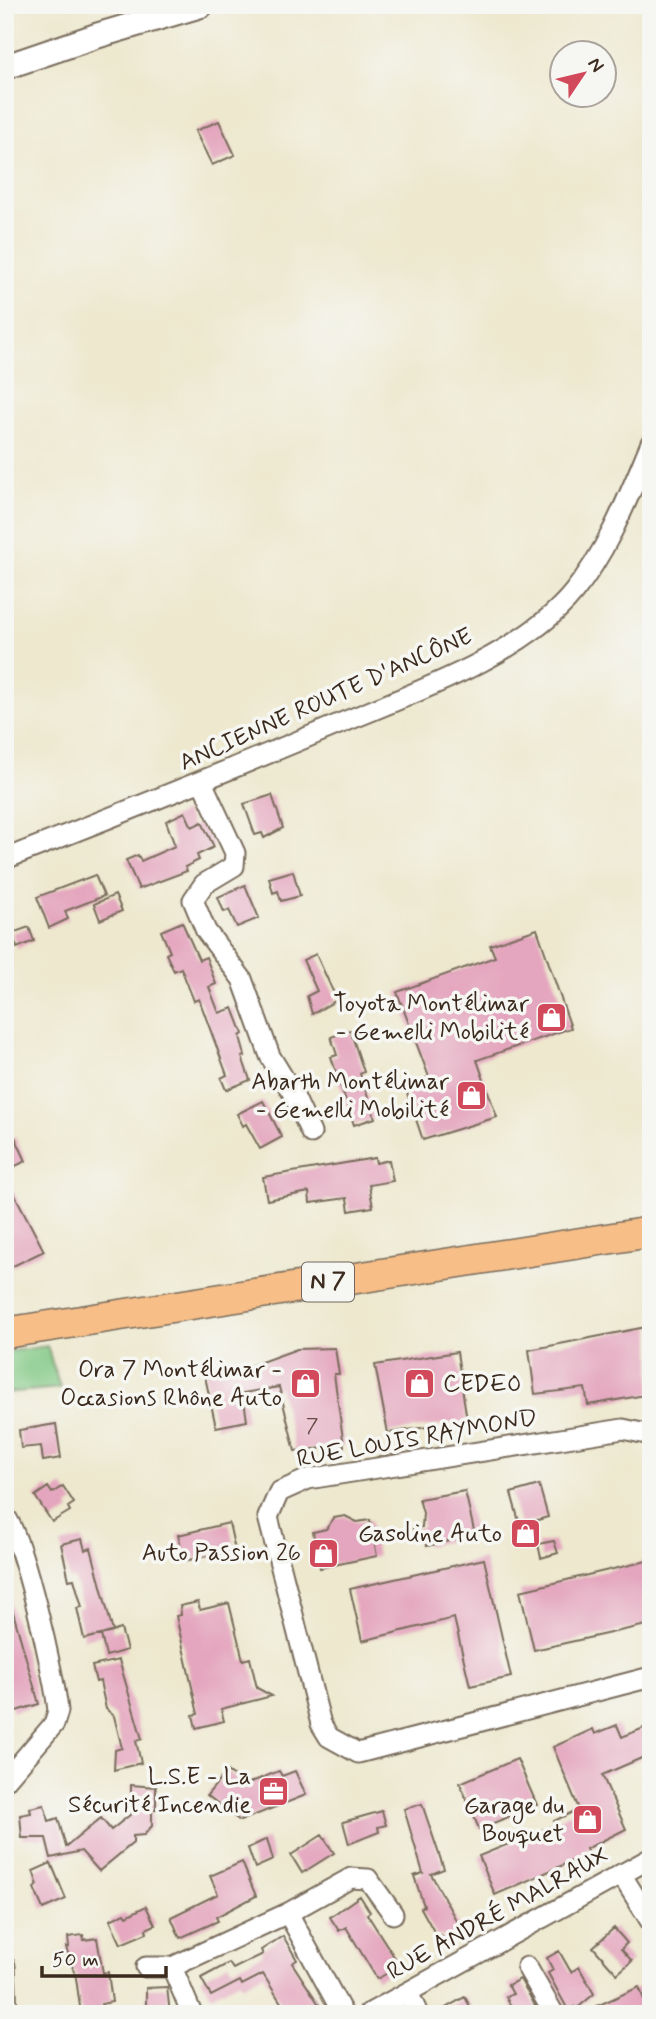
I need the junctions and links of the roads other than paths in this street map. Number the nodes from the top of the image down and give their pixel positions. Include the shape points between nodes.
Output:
1 (201, 5) edge
2 (5, 67) edge
3 (651, 443) edge
4 (202, 782) junction
5 (5, 859) edge
6 (311, 1133) dead end
7 (651, 1231) edge
8 (5, 1333) edge
9 (651, 1435) edge
10 (5, 1516) edge
11 (651, 1677) edge
12 (5, 1781) edge
13 (651, 1858) edge
14 (621, 1874) junction
15 (288, 1913) junction
16 (393, 1914) dead end
17 (651, 1922) edge
18 (5, 1966) edge
19 (146, 1967) dead end
20 (172, 1967) junction
21 (527, 1967) dead end
22 (408, 1992) junction
23 (7, 2014) edge
24 (192, 2014) edge
25 (343, 2014) edge
26 (368, 2014) edge
27 (418, 2014) edge
28 (554, 2014) edge

1 - 2 street
3 - 4 street, ANCIENNE ROUTE D'ANCÔNE via 605,547 572,594 527,634 452,676
4 - 5 street, ANCIENNE ROUTE D'ANCÔNE
4 - 6 street via 235,853 234,866 204,884 193,900 206,931 242,979 270,1056
7 - 8 main road, N 7
9 - 11 street, RUE LOUIS RAYMOND via 623,1429 308,1479 279,1492 268,1517 321,1724 329,1737 358,1753
10 - 12 street via 13,1525 23,1558 58,1711 54,1724
13 - 14 street, RUE ANDRÉ MALRAUX
14 - 17 street
14 - 22 street, RUE ANDRÉ MALRAUX
15 - 16 street via 360,1877 368,1879
15 - 20 street
15 - 25 street
18 - 23 street
19 - 20 street
20 - 24 street
21 - 28 street
22 - 26 street, RUE ANDRÉ MALRAUX
22 - 27 street

